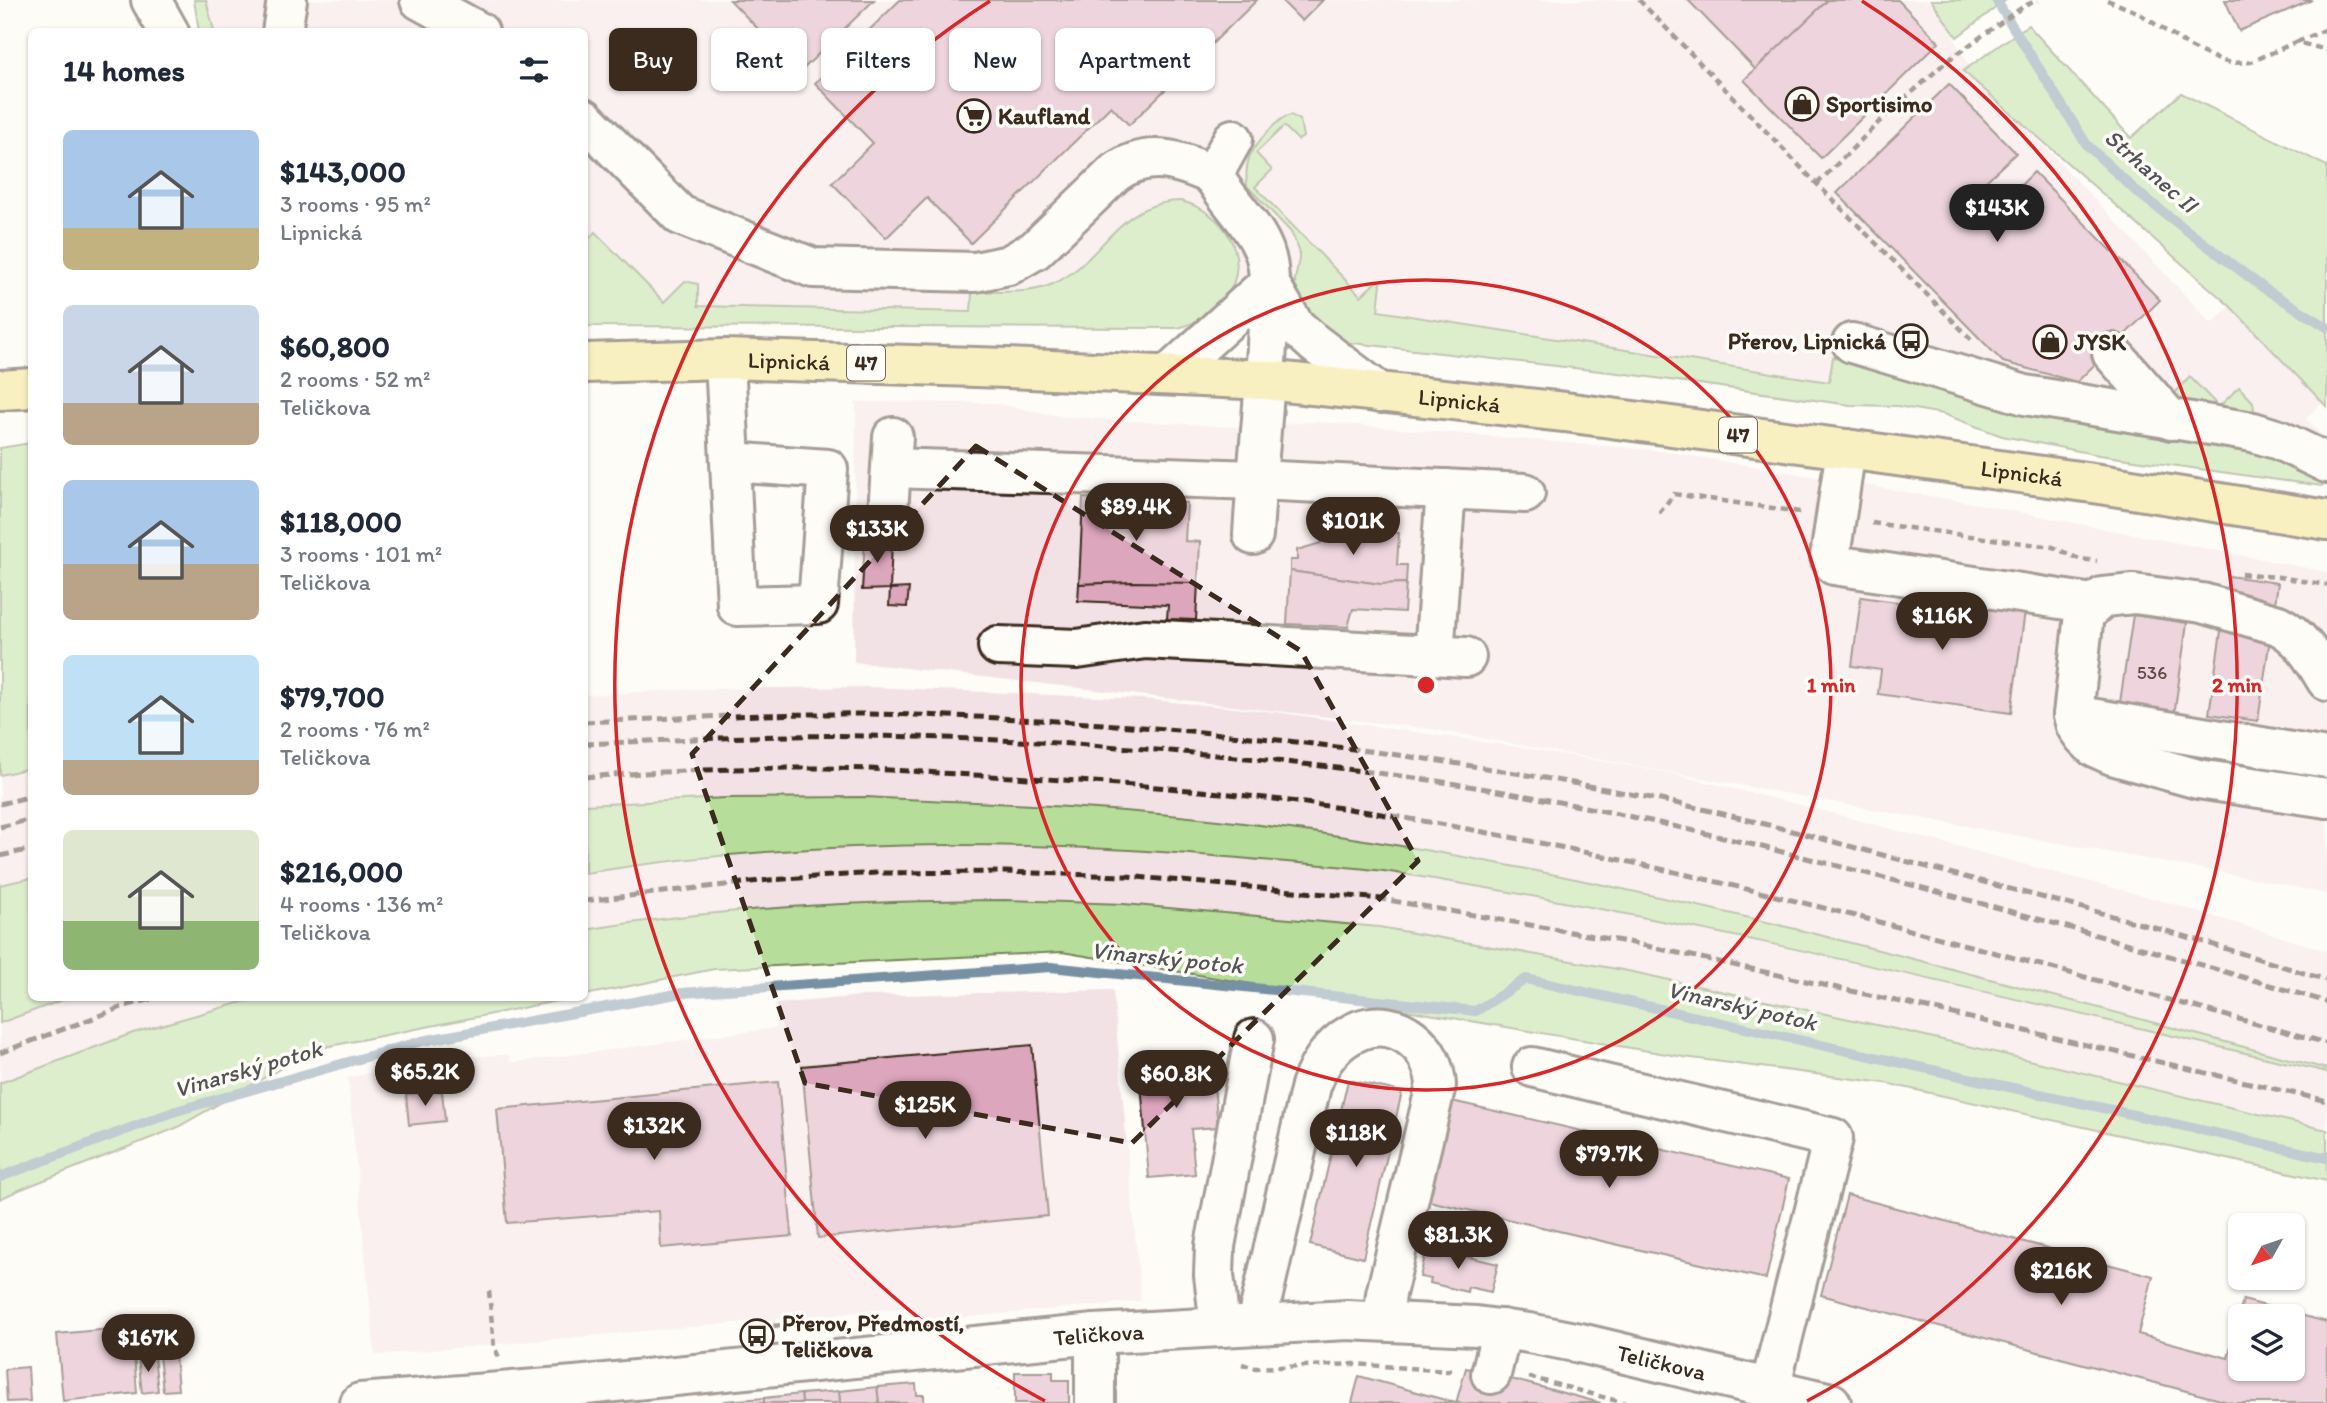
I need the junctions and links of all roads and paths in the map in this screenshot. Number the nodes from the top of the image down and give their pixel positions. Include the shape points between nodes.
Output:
1 (151, 0) edge
2 (287, 0) edge
3 (420, 0) edge
4 (1639, 0) edge
5 (2038, 0) edge
6 (2107, 0) edge
7 (167, 28) edge
8 (283, 28) edge
9 (472, 28) edge
10 (2327, 29) edge
11 (2296, 43) junction
12 (2327, 50) edge
13 (588, 122) edge
14 (1233, 139) dead end
15 (1213, 176) junction
16 (1816, 184) junction
17 (1269, 283) junction
18 (1852, 343) dead end
19 (1975, 343) dead end
20 (2112, 353) dead end
21 (725, 359) junction
22 (588, 362) edge
23 (1168, 375) junction
24 (1266, 380) junction
25 (28, 388) edge
26 (0, 390) edge
27 (1381, 393) junction
28 (2171, 420) junction
29 (1846, 449) junction
30 (2315, 457) edge
31 (730, 463) dead end
32 (1256, 480) junction
33 (1446, 489) junction
34 (1525, 493) dead end
35 (888, 512) dead end
36 (1659, 513) dead end
37 (1809, 513) dead end
38 (2327, 520) edge
39 (1864, 522) dead end
40 (1253, 535) dead end
41 (2105, 562) dead end
42 (2239, 574) dead end
43 (2327, 585) edge
44 (2093, 604) junction
45 (998, 646) dead end
46 (2327, 681) edge
47 (2073, 715) junction
48 (2327, 758) edge
49 (2327, 798) edge
50 (1254, 1039) dead end
51 (1532, 1067) dead end
52 (1383, 1321) junction
53 (1095, 1334) junction
54 (1235, 1338) junction
55 (1496, 1355) junction
56 (1770, 1388) junction
57 (577, 1394) edge
58 (360, 1403) edge
59 (1095, 1403) edge
60 (1625, 1403) edge
61 (1831, 1403) edge

1 - 7 street
2 - 8 street
3 - 9 street
4 - 16 path
5 - 16 path via 1947,61
6 - 11 path via 2137,12 2190,47 2231,63 2251,62
10 - 11 path
11 - 12 path
13 - 15 street via 680,215 813,268 995,269 1035,250 1127,164 1162,158 1187,163
14 - 15 street
15 - 17 street via 1265,253
16 - 19 path
17 - 23 street
17 - 24 street
17 - 27 street via 1294,325
18 - 28 street via 2025,395
20 - 28 street
21 - 22 main road, Lipnická / 47
21 - 23 main road, Lipnická / 47
21 - 31 street
23 - 24 main road, Lipnická / 47
24 - 27 main road, Lipnická / 47
24 - 32 street
25 - 26 main road
27 - 29 main road, Lipnická / 47
28 - 30 street via 2253,432
29 - 38 main road, Lipnická / 47
29 - 44 street via 1830,556 1834,565
32 - 33 street
32 - 35 street via 892,452
32 - 40 street
33 - 34 street
33 - 45 street via 1450,656 1242,631 1077,649
36 - 37 path via 1674,494
39 - 41 path via 2053,547 2079,559
42 - 43 path
44 - 46 street via 2104,597 2134,594 2202,603 2278,625 2311,653
44 - 47 street via 2084,614
47 - 48 street
47 - 49 street via 2089,742 2112,755 2198,779
50 - 54 street via 1214,1246 1214,1275
51 - 56 street via 1833,1138
52 - 54 street, Teličkova via 1346,1320
52 - 54 street via 1436,1085 1432,1062 1418,1042 1378,1027 1361,1030 1339,1043 1316,1070
52 - 55 street, Teličkova via 1425,1322
53 - 54 street, Teličkova
53 - 57 street, Teličkova
53 - 59 street
54 - 55 path via 1255,1368 1354,1364 1448,1371 1474,1356
55 - 56 street, Teličkova via 1580,1342
55 - 60 path via 1523,1369 1530,1379
56 - 61 street, Teličkova
57 - 58 street, Teličkova

